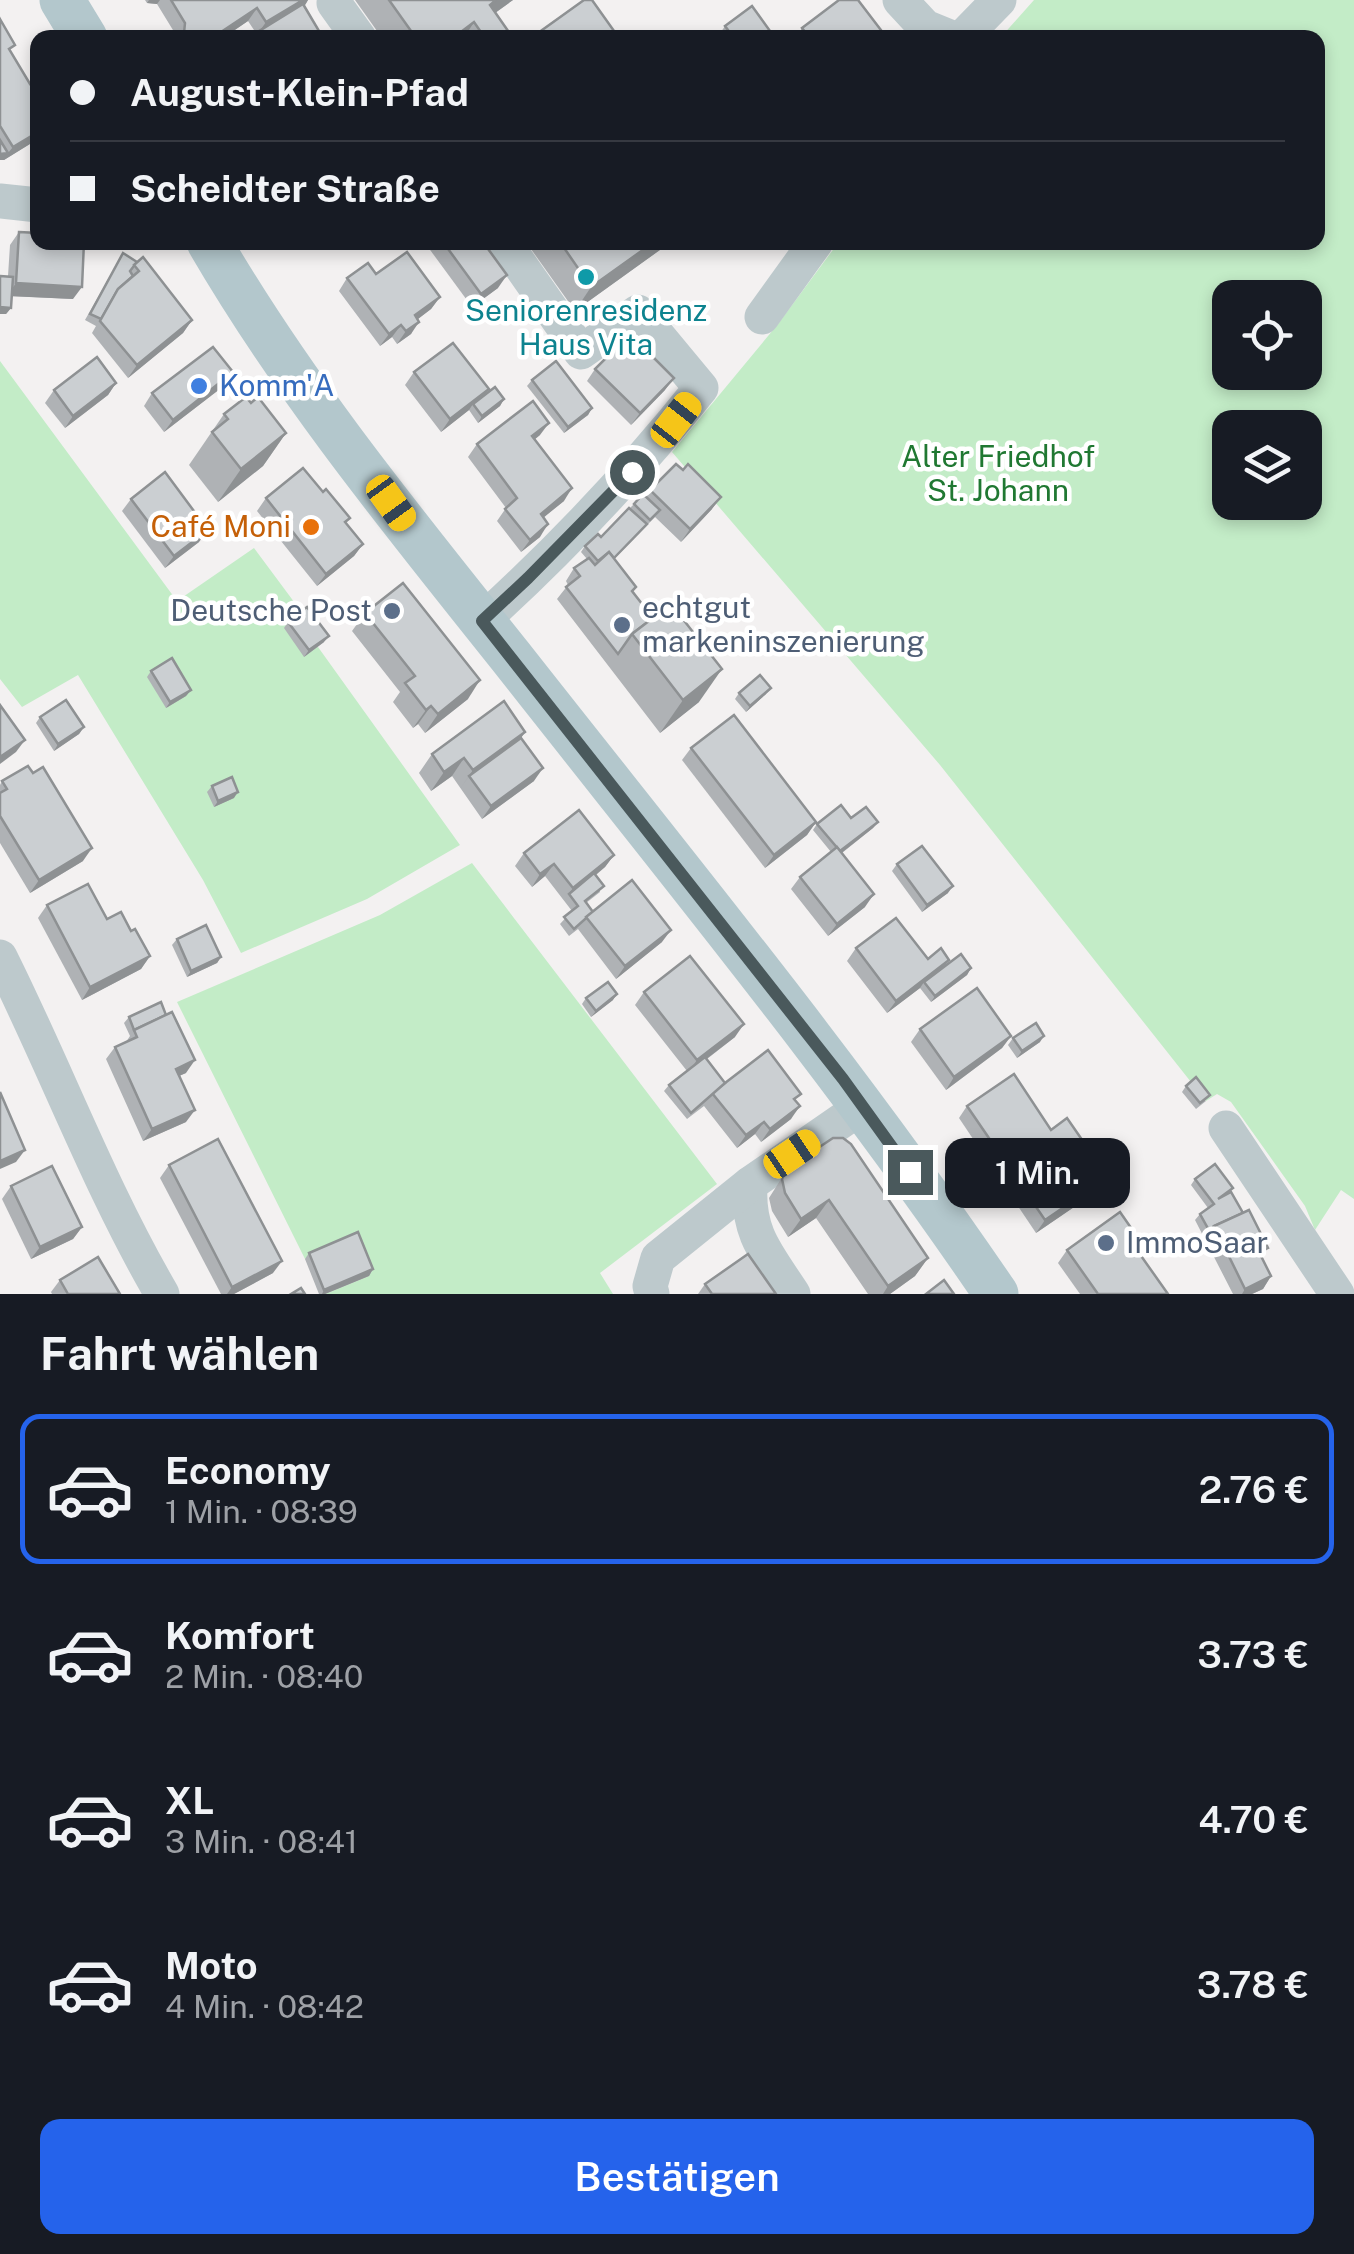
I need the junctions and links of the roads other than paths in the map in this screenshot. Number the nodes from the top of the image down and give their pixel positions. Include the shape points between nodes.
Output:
1 (62, 0) edge
2 (900, 0) edge
3 (999, 0) edge
4 (334, 3) dead end
5 (80, 30) edge
6 (353, 30) edge
7 (933, 30) edge
8 (970, 30) edge
9 (0, 201) edge
10 (30, 204) edge
11 (214, 250) edge
12 (510, 250) edge
13 (810, 250) edge
14 (762, 317) dead end
15 (482, 621) junction
16 (0, 957) edge
17 (863, 1106) junction
18 (1226, 1128) dead end
19 (750, 1184) junction
20 (162, 1294) edge
21 (652, 1294) edge
22 (793, 1294) edge
23 (996, 1294) edge
24 (1338, 1294) edge

1 - 5 main road
2 - 7 street
3 - 8 street
4 - 6 street
9 - 10 street
11 - 15 main road via 312,400
12 - 15 street via 581,352 638,312 700,388 604,501
13 - 14 street
15 - 17 main road
16 - 20 street via 97,1171
17 - 19 street
17 - 23 main road
18 - 24 street
19 - 21 street via 658,1258
19 - 22 street via 755,1234

